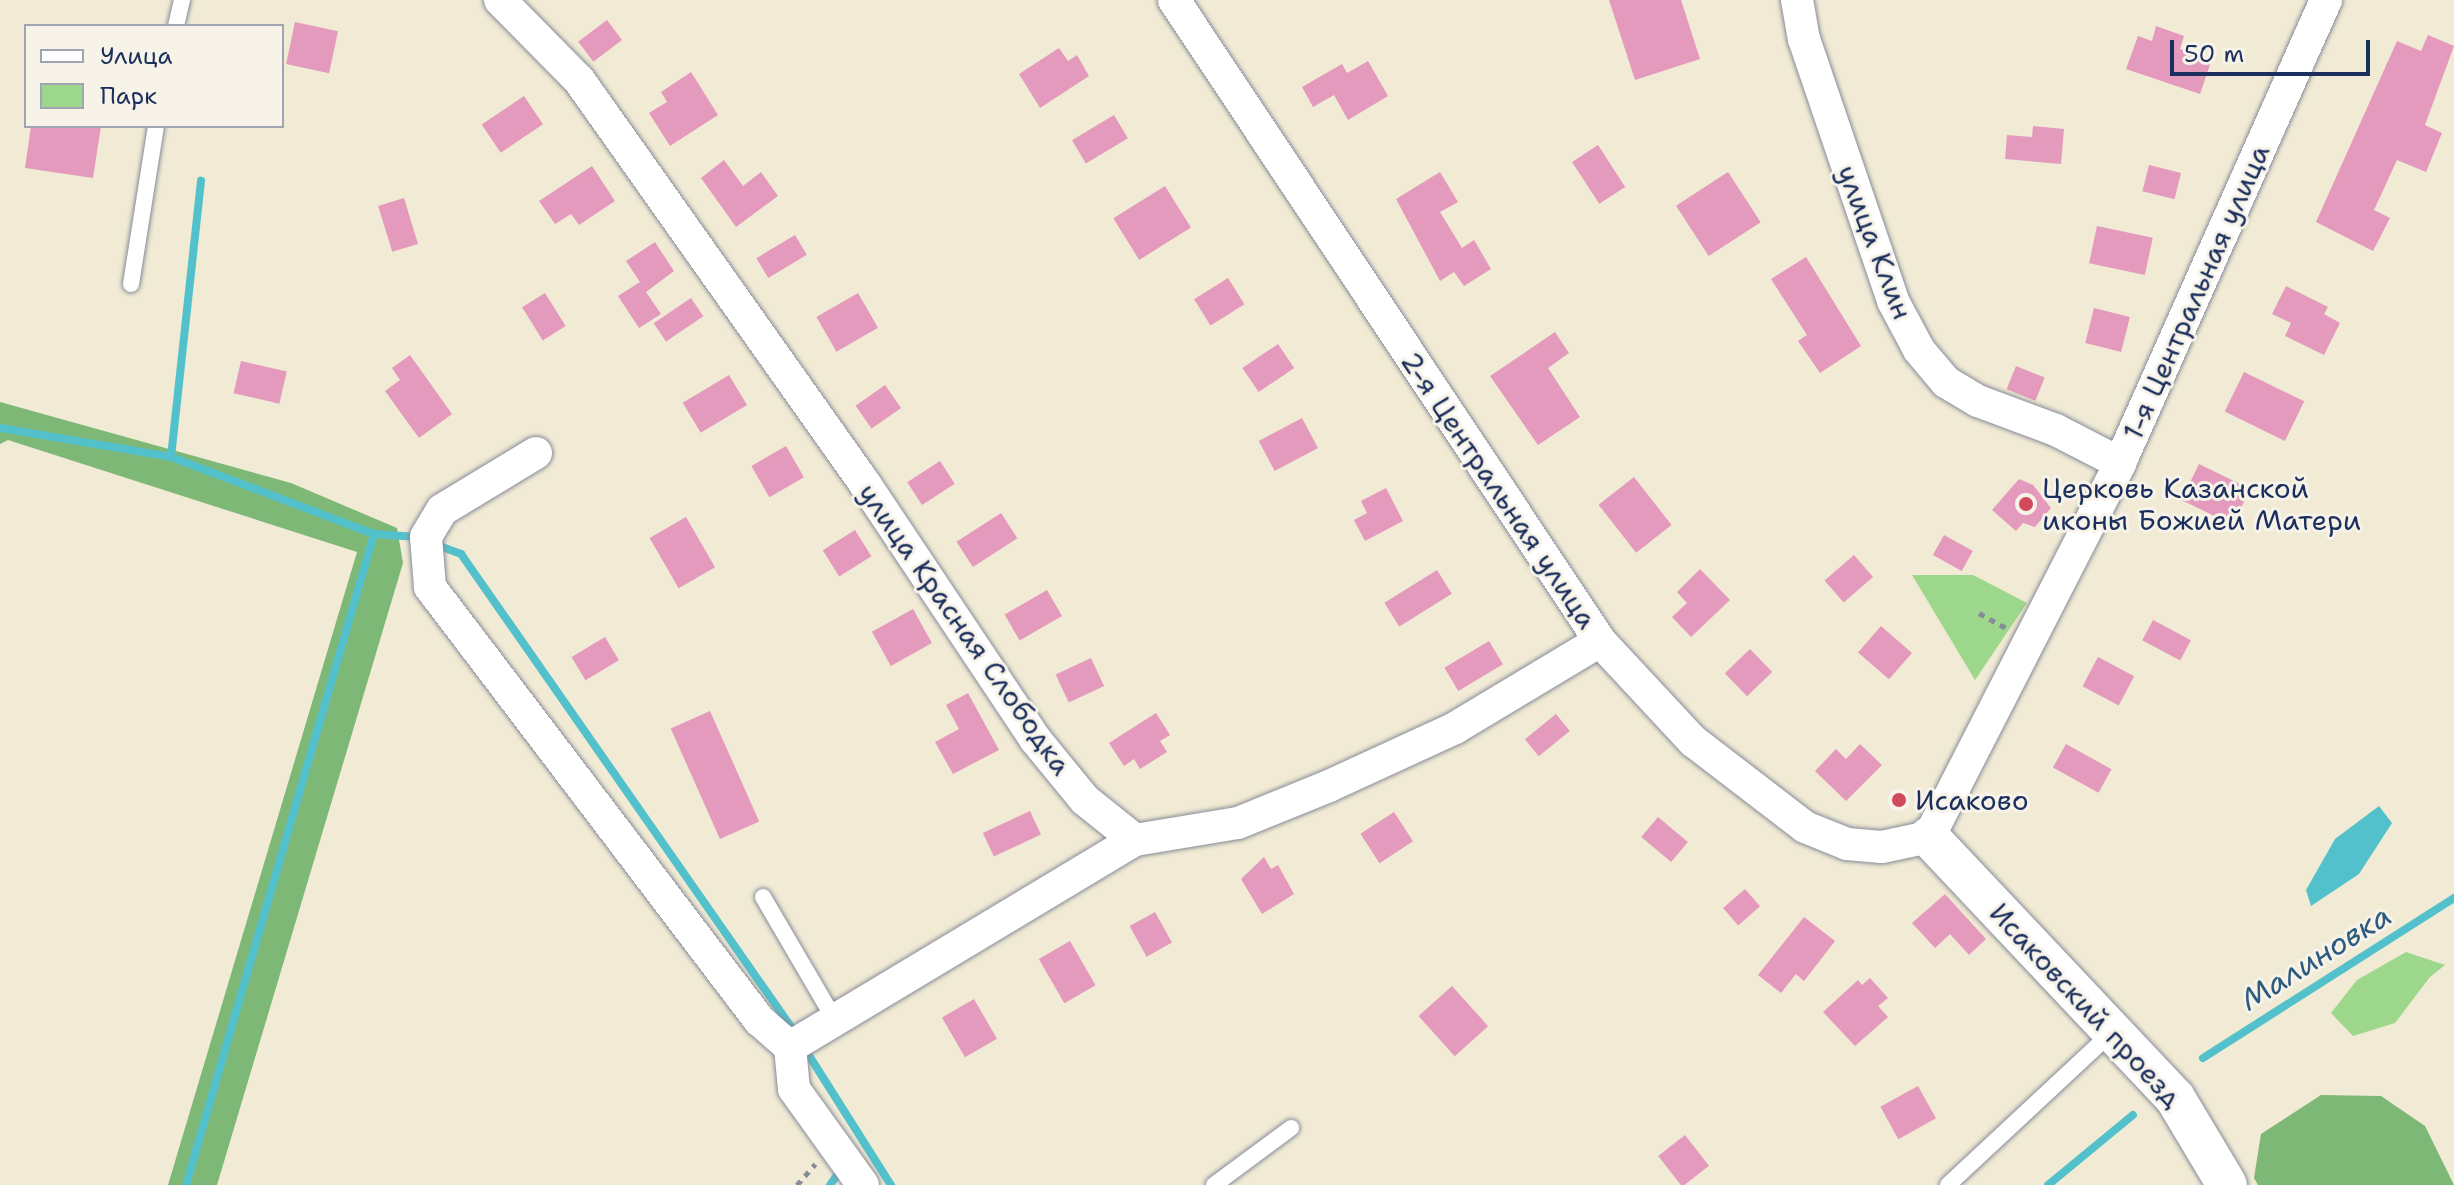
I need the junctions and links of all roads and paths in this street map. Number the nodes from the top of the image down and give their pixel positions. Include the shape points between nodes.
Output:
1 (182, 0) edge
2 (500, 0) edge
3 (1174, 0) edge
4 (1797, 0) edge
5 (2326, 0) edge
6 (176, 24) edge
7 (156, 128) edge
8 (131, 284) dead end
9 (536, 453) dead end
10 (2120, 463) junction
11 (1600, 641) junction
12 (1929, 837) junction
13 (1135, 840) junction
14 (763, 897) dead end
15 (835, 1020) junction
16 (2112, 1032) junction
17 (790, 1047) junction
18 (1291, 1128) dead end
19 (863, 1185) edge
20 (1214, 1185) edge
21 (1948, 1185) edge
22 (2227, 1185) edge

1 - 6 lane
2 - 13 street, улица Красная Слободка via 579,80 865,484 1035,739 1085,800
3 - 11 street, 2-я Центральная улица
4 - 10 street, улица Клин via 1804,39 1893,301 1919,350 1946,382 1978,401 2056,430
5 - 10 street, 1-я Центральная улица
7 - 8 lane
9 - 17 street via 442,510 426,537 430,587 759,1020
10 - 12 street, 1-я Центральная улица
11 - 12 street, 2-я Центральная улица via 1693,741 1805,827 1882,847
11 - 13 street via 1455,728 1329,786 1238,823
12 - 16 street, Исаковский проезд
13 - 15 street
14 - 15 lane
15 - 17 street
16 - 21 lane
16 - 22 street, Исаковский проезд via 2175,1098
17 - 19 street via 794,1089
18 - 20 lane

